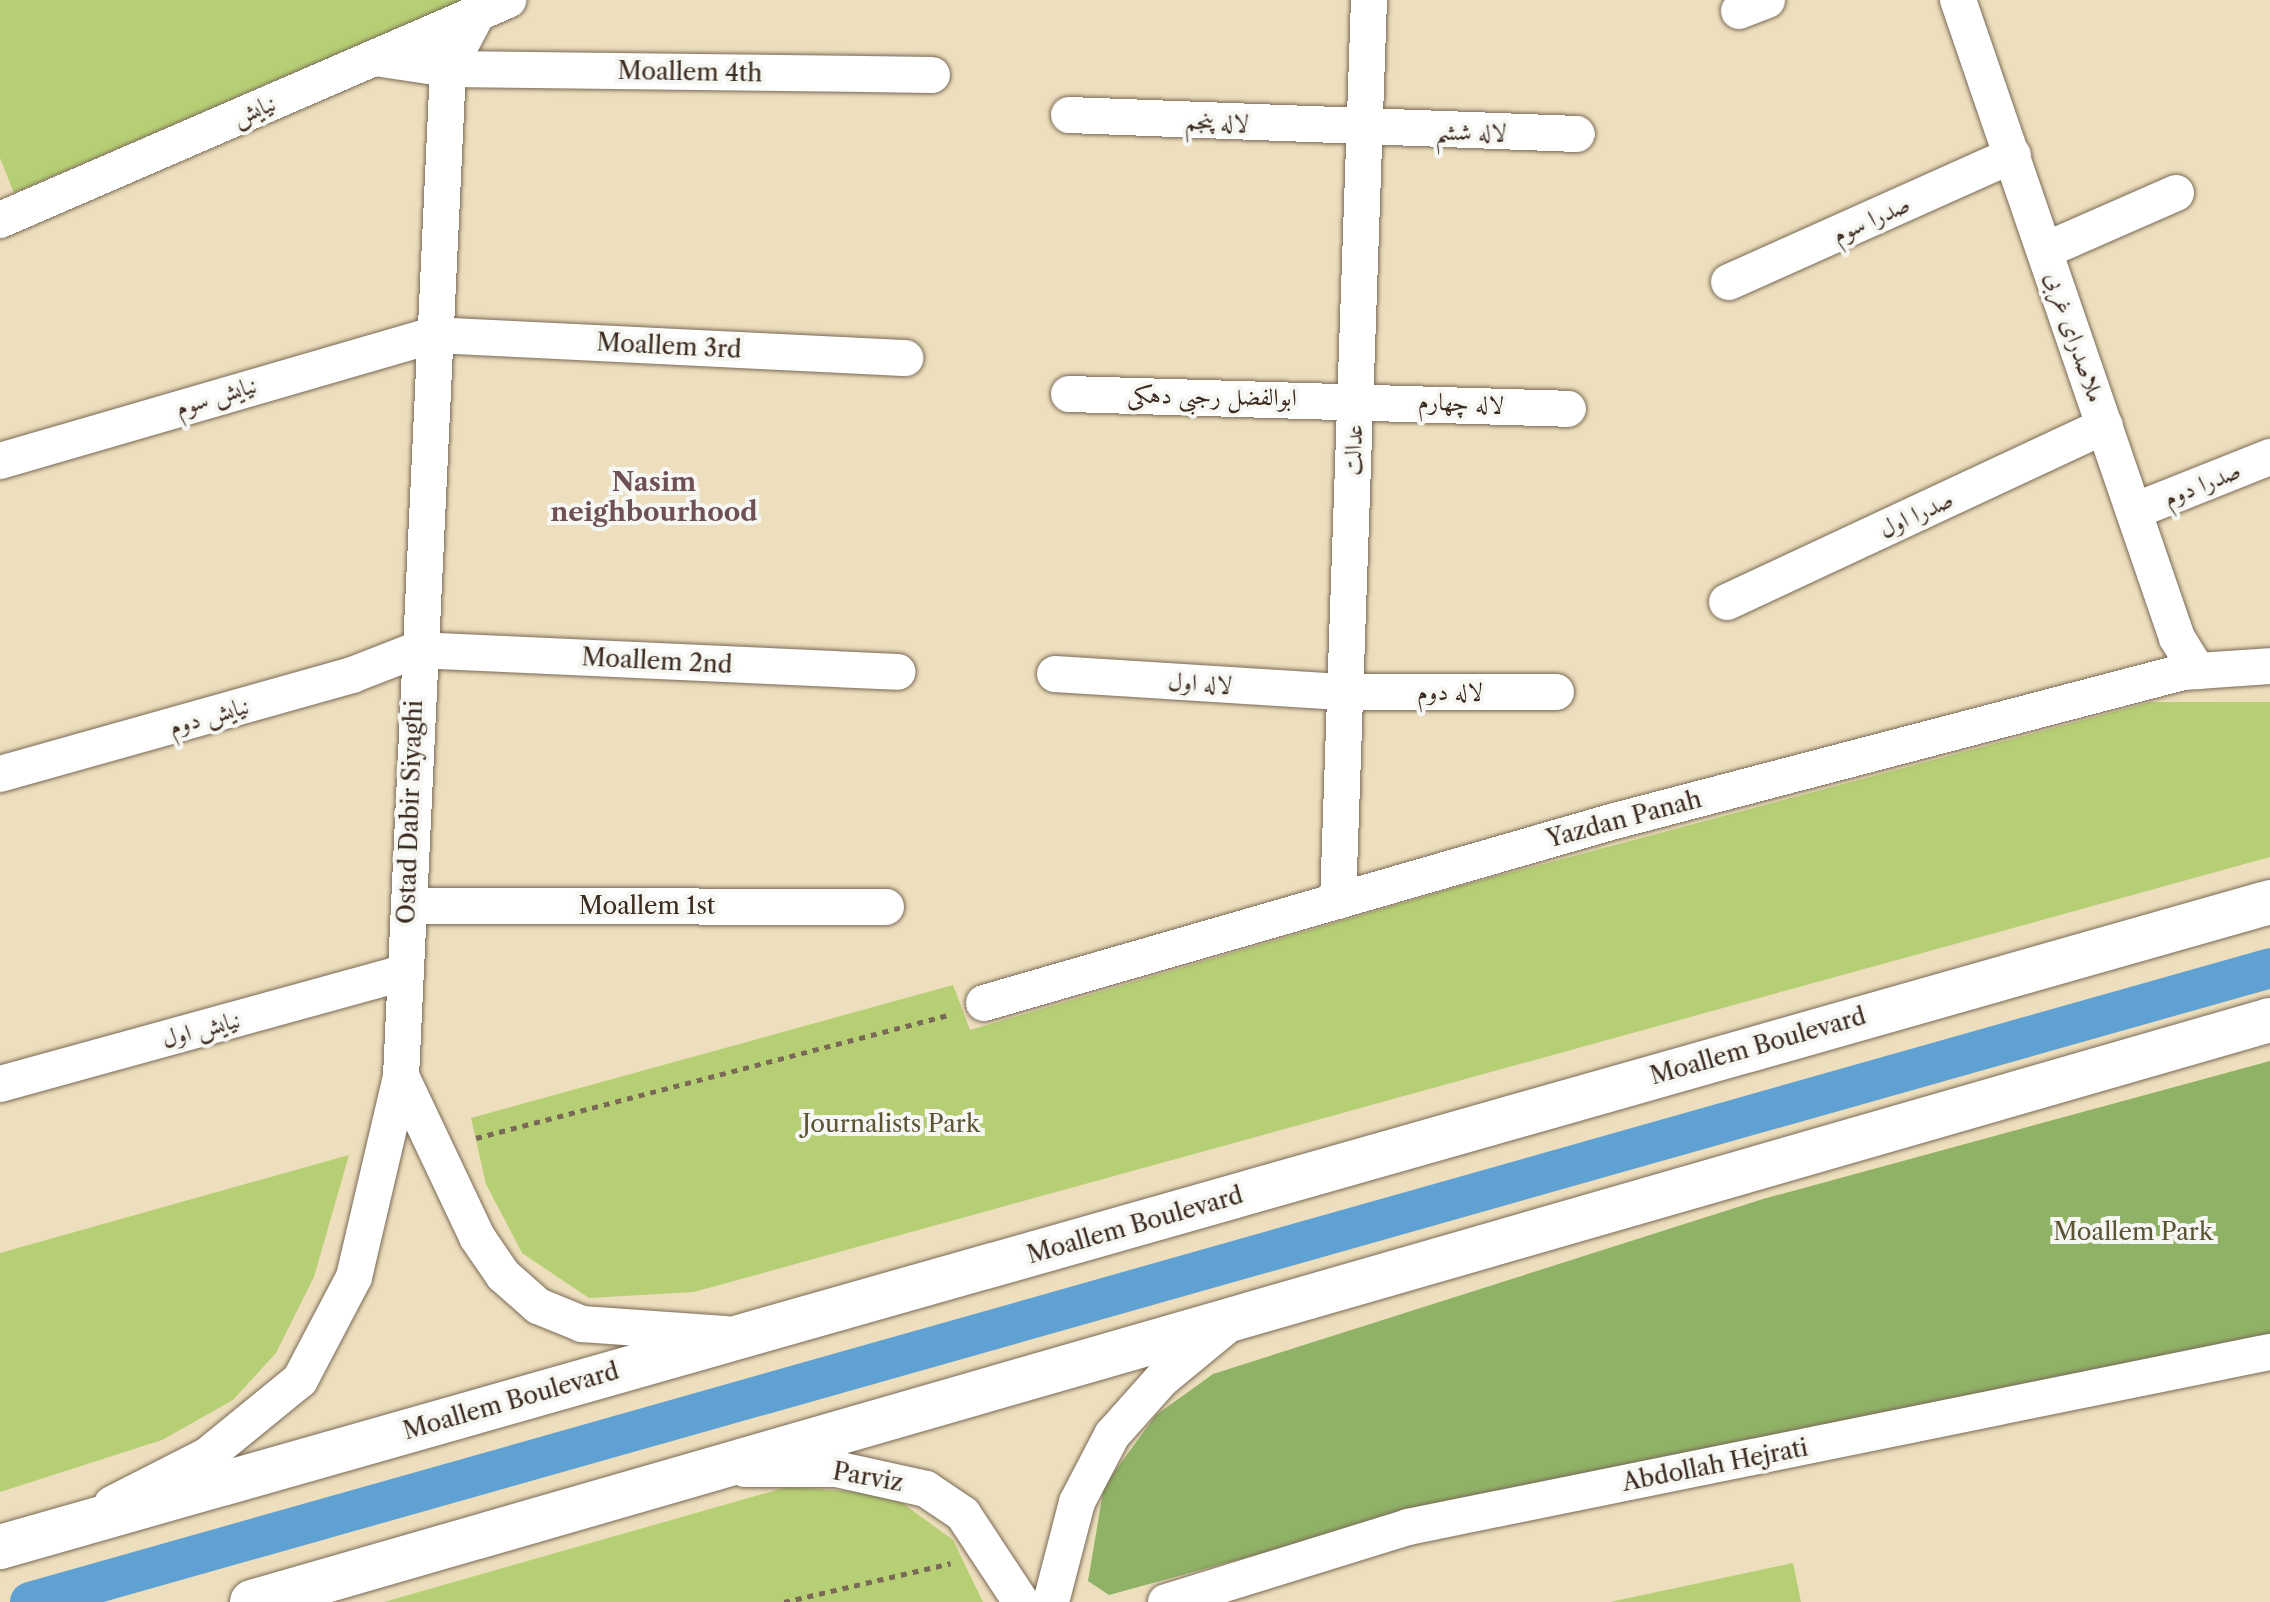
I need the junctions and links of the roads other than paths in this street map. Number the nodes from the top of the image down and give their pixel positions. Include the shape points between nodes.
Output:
1 (1369, 0) edge
2 (1958, 0) edge
3 (493, 7) edge
4 (375, 58) junction
5 (448, 69) junction
6 (932, 75) dead end
7 (1069, 115) dead end
8 (1365, 130) junction
9 (1577, 134) dead end
10 (2013, 155) junction
11 (2176, 193) dead end
12 (0, 220) edge
13 (2046, 250) junction
14 (1729, 282) dead end
15 (433, 335) junction
16 (905, 358) dead end
17 (1069, 394) dead end
18 (1355, 398) junction
19 (1568, 409) dead end
20 (2105, 426) junction
21 (2270, 457) edge
22 (0, 461) edge
23 (2134, 511) junction
24 (1727, 602) dead end
25 (416, 650) junction
26 (2270, 666) edge
27 (2198, 671) junction
28 (897, 672) dead end
29 (1055, 674) dead end
30 (1345, 692) junction
31 (1556, 692) dead end
32 (0, 774) edge
33 (1338, 901) junction
34 (2270, 902) edge
35 (409, 906) junction
36 (886, 907) dead end
37 (402, 973) junction
38 (984, 1003) road end
39 (2270, 1020) edge
40 (401, 1076) junction
41 (0, 1084) edge
42 (1235, 1319) junction
43 (742, 1335) junction
44 (2270, 1352) edge
45 (708, 1471) junction
46 (69, 1527) junction
47 (0, 1547) edge
48 (252, 1602) edge
49 (1021, 1602) edge
50 (1051, 1602) edge
51 (1166, 1602) edge

1 - 8 street, عدالت
2 - 10 street, ملاصدرای غربی
3 - 4 street, نيايش
3 - 5 street
4 - 5 street, Moallem 4th
4 - 12 street, نيايش
5 - 6 street, Moallem 4th
5 - 15 street, Ostad Dabir Siyaghi
7 - 8 street, لاله پنجم
8 - 9 street, لاله ششم
8 - 18 street, عدالت
10 - 13 street, ملاصدرای غربی
10 - 14 street, صدرا سوم
11 - 13 street
13 - 20 street, ملاصدرای غربی
15 - 16 street, Moallem 3rd
15 - 22 street, نیایش سوم
15 - 25 street, Ostad Dabir Siyaghi
17 - 18 street, ابوالفضل رجبی دهکی
18 - 19 street, لاله چهارم
18 - 30 street, عدالت
20 - 23 street, ملاصدرای غربی
20 - 24 street, صدرا اول
21 - 23 street, صدرا دوم
23 - 27 street, ملاصدرای غربی via 2177,638
25 - 28 street, Moallem 2nd
25 - 32 street, نیایش دوم via 352,675
25 - 35 street, Ostad Dabir Siyaghi
26 - 27 street, Yazdan Panah
27 - 33 street, Yazdan Panah via 1626,818
29 - 30 street, لاله اول
30 - 31 street, لاله دوم
30 - 33 street, عدالت
33 - 38 street, Yazdan Panah
34 - 43 main road, Moallem Boulevard
35 - 36 street, Moallem 1st
35 - 37 street, Ostad Dabir Siyaghi
37 - 40 street, Ostad Dabir Siyaghi
37 - 41 street, نیایش اول
39 - 42 main road
40 - 43 street, Ostad Dabir Siyaghi via 477,1237 503,1275 538,1306 582,1324
40 - 46 street via 354,1277 300,1380 208,1455
42 - 45 main road
42 - 50 street via 1161,1380 1112,1435 1077,1502
43 - 46 main road, Moallem Boulevard
44 - 51 street, Abdollah Hejrati via 1408,1527
45 - 48 main road
45 - 49 street, Parviz via 884,1475 926,1489 963,1514
46 - 47 main road, Moallem Boulevard

